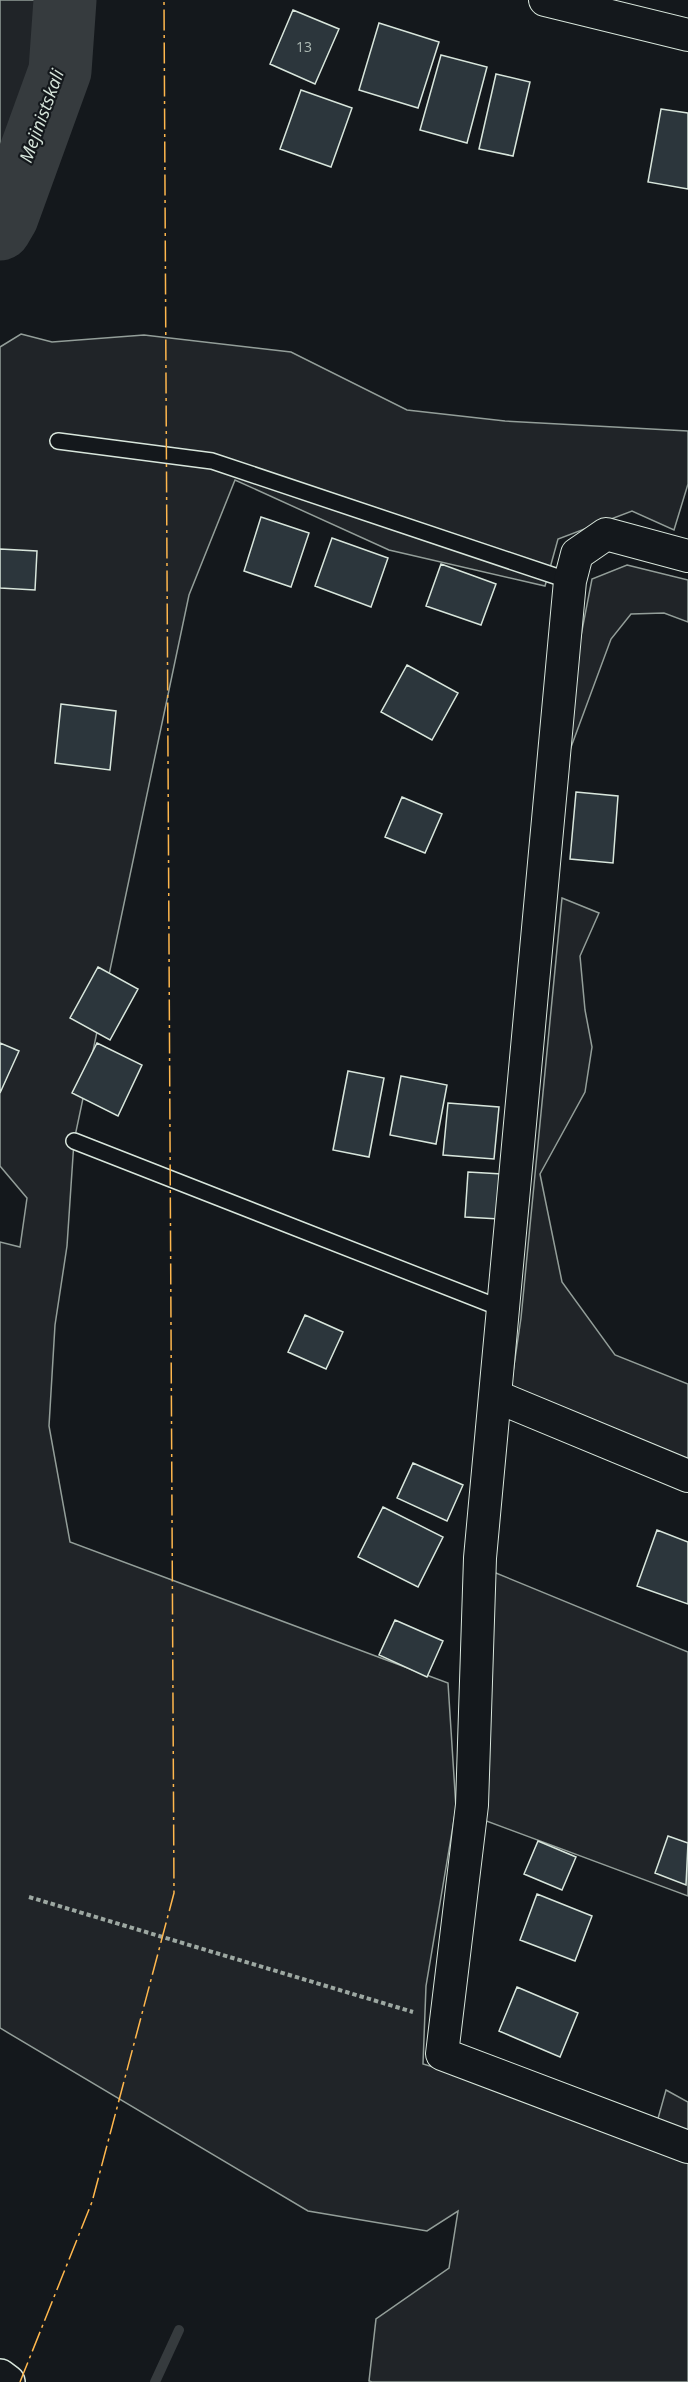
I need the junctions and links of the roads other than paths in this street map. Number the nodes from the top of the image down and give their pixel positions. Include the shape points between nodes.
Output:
1 (545, 0) edge
2 (688, 35) edge
3 (58, 441) dead end
4 (688, 556) edge
5 (570, 580) junction
6 (74, 1141) dead end
7 (503, 1309) junction
8 (495, 1396) junction
9 (688, 1476) edge
10 (688, 2147) edge
11 (0, 2376) edge
12 (8, 2382) edge

1 - 2 street
3 - 5 lane via 212,461
4 - 5 street via 606,534 577,554
5 - 7 street
6 - 7 lane
7 - 8 street
8 - 9 street
8 - 10 street via 480,1558 472,1805 442,2054
11 - 12 highway

